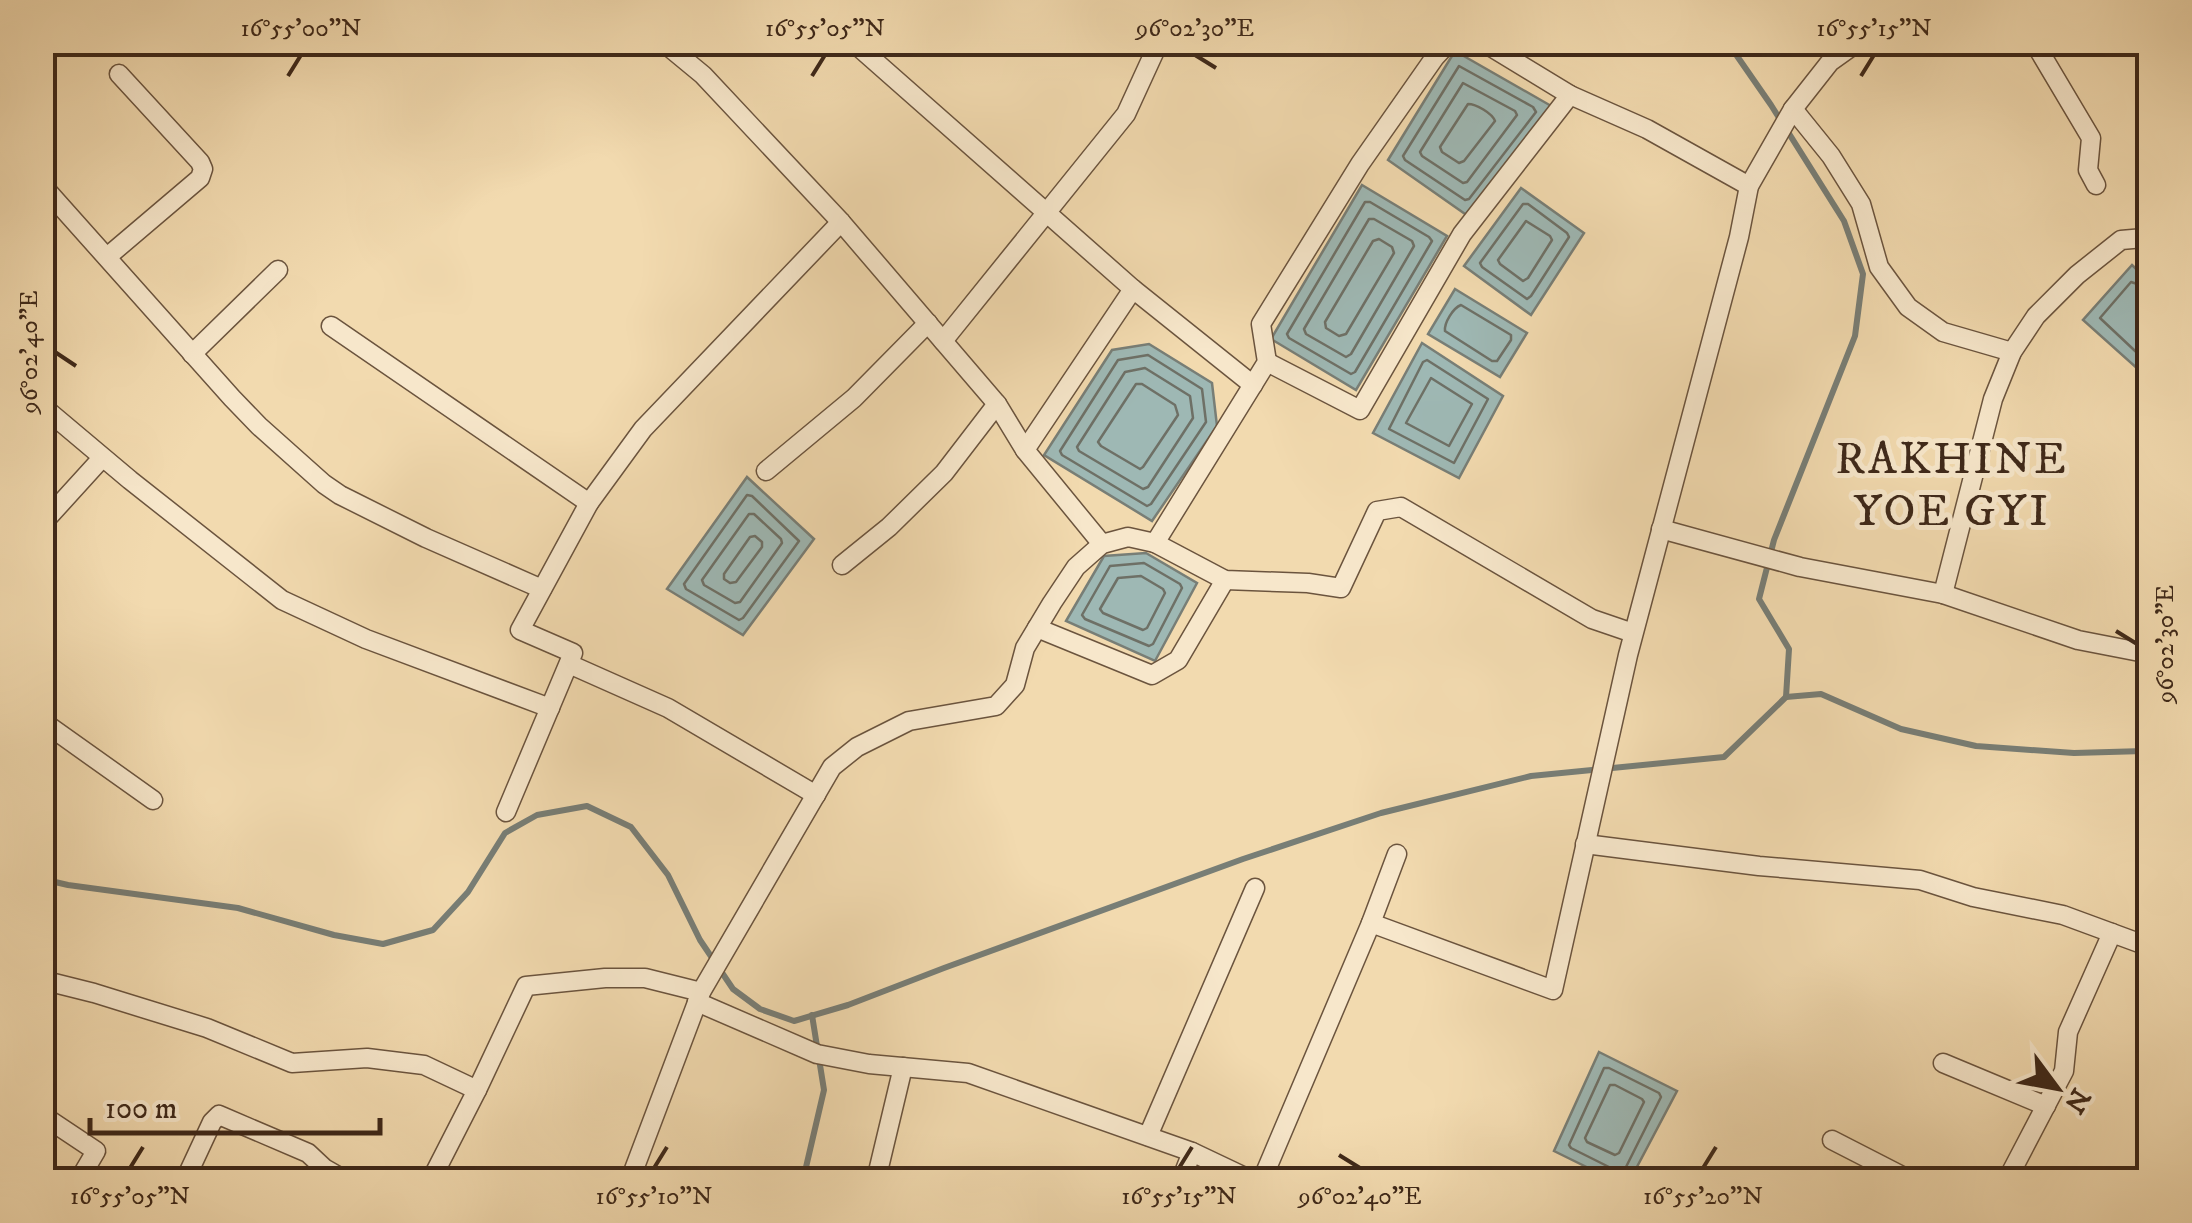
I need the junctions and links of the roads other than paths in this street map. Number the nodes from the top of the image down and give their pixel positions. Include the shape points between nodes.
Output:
1 (663, 42) edge
2 (853, 42) edge
3 (1159, 42) edge
4 (1449, 42) edge
5 (1483, 42) edge
6 (1858, 42) edge
7 (2034, 42) edge
8 (118, 74) dead end
9 (1570, 96) junction
10 (1793, 108) junction
11 (42, 185) edge
12 (2096, 185) dead end
13 (1749, 186) junction
14 (1047, 213) junction
15 (840, 222) junction
16 (2150, 240) edge
17 (107, 258) junction
18 (278, 270) dead end
19 (1133, 289) junction
20 (928, 323) junction
21 (331, 326) dead end
22 (943, 341) junction
23 (2012, 352) junction
24 (192, 354) junction
25 (1266, 362) junction
26 (1253, 385) junction
27 (997, 404) junction
28 (42, 406) edge
29 (1025, 450) junction
30 (102, 458) junction
31 (766, 471) dead end
32 (590, 504) junction
33 (42, 524) edge
34 (1662, 528) junction
35 (1155, 542) junction
36 (1102, 544) junction
37 (842, 565) dead end
38 (2150, 567) edge
39 (1225, 580) junction
40 (542, 589) junction
41 (1942, 594) junction
42 (1038, 628) junction
43 (1633, 634) junction
44 (2147, 654) edge
45 (568, 664) junction
46 (550, 708) junction
47 (42, 721) edge
48 (816, 795) junction
49 (153, 800) dead end
50 (506, 812) dead end
51 (1585, 844) junction
52 (1398, 854) dead end
53 (1254, 888) dead end
54 (1372, 923) junction
55 (2112, 933) junction
56 (2150, 946) edge
57 (42, 980) edge
58 (699, 997) junction
59 (1943, 1063) dead end
60 (903, 1066) junction
61 (477, 1090) junction
62 (2046, 1106) junction
63 (42, 1115) edge
64 (1148, 1136) junction
65 (1832, 1140) dead end
66 (1192, 1152) junction
67 (321, 1174) edge
68 (79, 1180) edge
69 (185, 1180) edge
70 (344, 1180) edge
71 (431, 1180) edge
72 (630, 1180) edge
73 (876, 1180) edge
74 (1181, 1180) edge
75 (1251, 1180) edge
76 (1262, 1180) edge
77 (1910, 1180) edge
78 (2006, 1180) edge

1 - 15 street via 704,74
2 - 14 street
3 - 14 street via 1126,114
4 - 25 street via 1360,164 1261,324
5 - 9 street
6 - 10 street via 1830,62
7 - 12 street via 2091,138 2088,170
8 - 17 street via 203,169
9 - 13 street via 1647,128
9 - 25 street via 1462,234 1360,410
10 - 13 street
10 - 23 street via 1861,204 1879,267 1908,307 1942,332
11 - 17 street
13 - 34 street
14 - 19 street
14 - 22 street
15 - 20 street
15 - 32 street via 643,428
16 - 23 street via 2121,240 2092,263 2036,316
17 - 24 street
18 - 24 street
19 - 26 street
19 - 29 street
20 - 22 street
20 - 31 street via 854,398
21 - 32 street
22 - 27 street
23 - 41 street via 1993,399
24 - 40 street via 324,484 356,505
25 - 26 street
26 - 35 street
27 - 29 street
27 - 37 street via 944,473
28 - 30 street
29 - 36 street
30 - 33 street
30 - 46 street via 282,600 366,640
32 - 40 street
34 - 41 street via 1800,567
34 - 43 street
35 - 36 street via 1128,537
35 - 39 street
36 - 42 street via 1076,568
38 - 44 street
39 - 42 street via 1178,660 1152,675
39 - 43 street via 1341,588 1377,512 1401,507 1592,618
40 - 45 street via 520,630 573,653
41 - 44 street via 2078,640
42 - 48 street via 1014,685 996,706 909,721 832,767
43 - 51 street
45 - 46 street
45 - 48 street via 668,708
46 - 50 street
47 - 49 street
48 - 58 street
51 - 54 street via 1553,990
51 - 55 street via 1920,880
52 - 54 street
53 - 64 street
54 - 76 street
55 - 56 street
55 - 62 street via 2068,1032 2064,1070
57 - 61 street via 207,1028 292,1064 367,1058 424,1065
58 - 60 street via 817,1054
58 - 61 street via 645,978 526,986
58 - 72 street
59 - 62 street
60 - 64 street via 968,1073
60 - 73 street
61 - 71 street
62 - 78 street
63 - 68 street via 96,1151
64 - 66 street
65 - 77 street
66 - 74 street
66 - 75 street
67 - 69 street via 308,1154 219,1116
67 - 70 street

